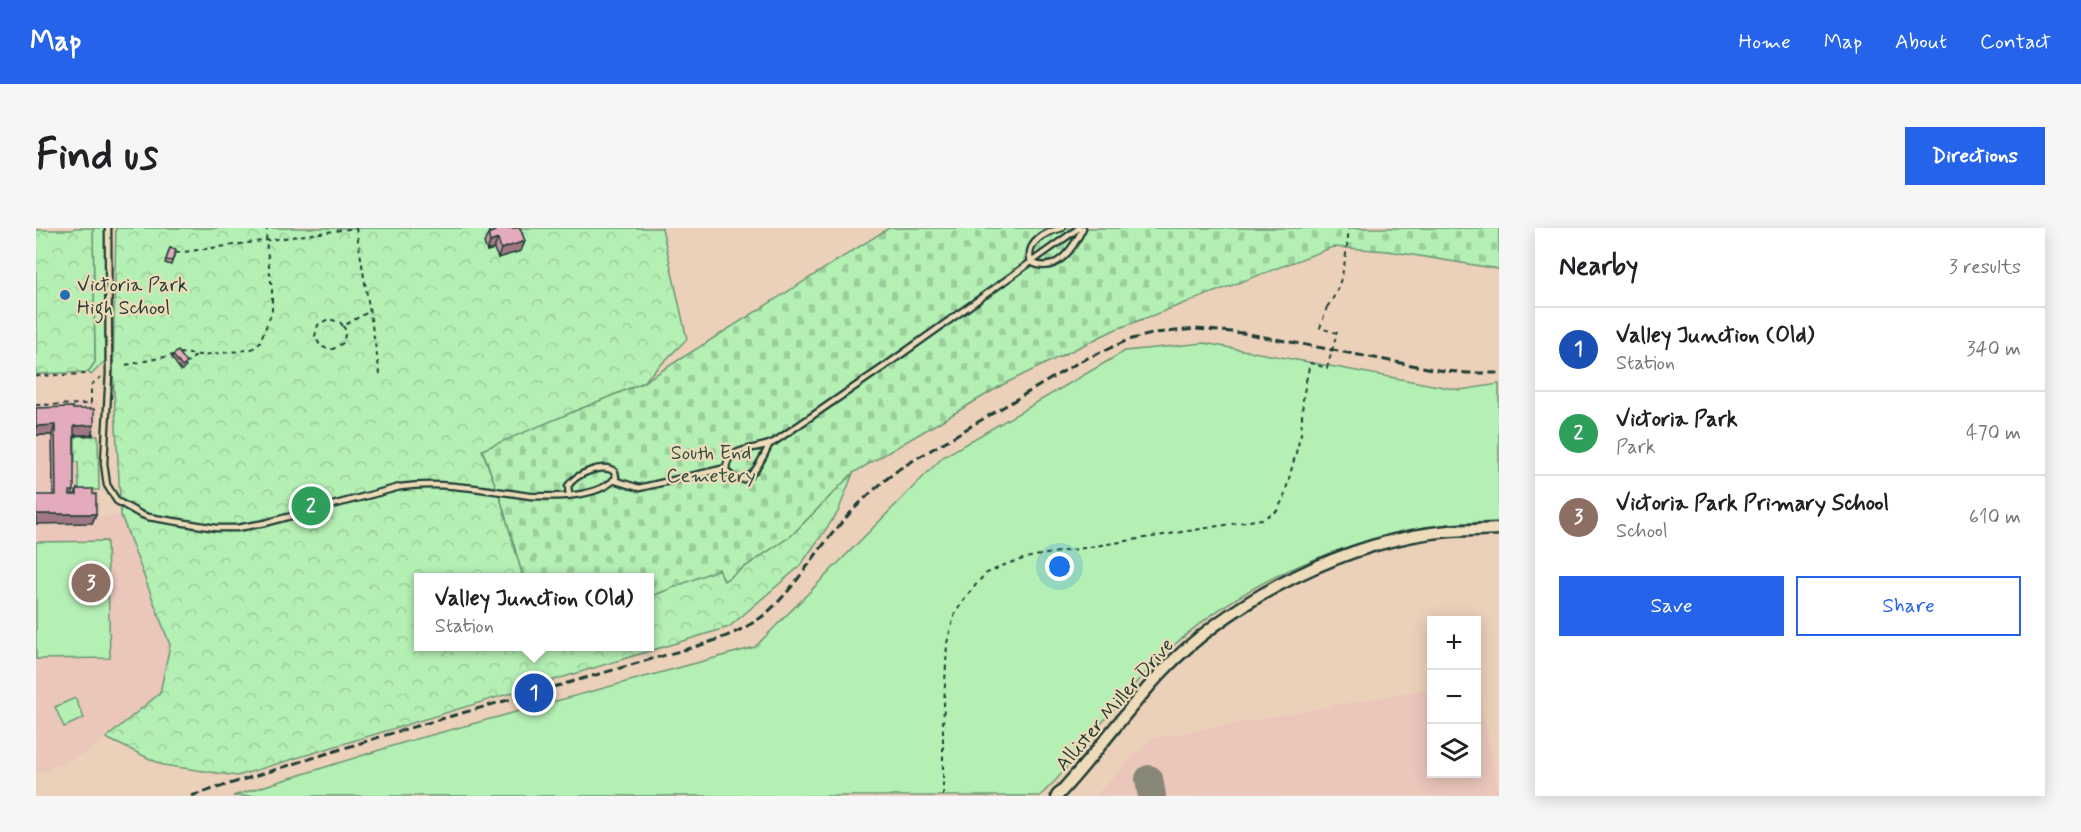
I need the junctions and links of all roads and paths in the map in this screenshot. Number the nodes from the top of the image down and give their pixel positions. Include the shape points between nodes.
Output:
1 (108, 228) edge
2 (267, 228) edge
3 (356, 228) edge
4 (1062, 228) edge
5 (1079, 228) edge
6 (1083, 228) edge
7 (1349, 228) edge
8 (266, 240) junction
9 (176, 253) edge
10 (1032, 261) junction
11 (370, 311) junction
12 (343, 326) junction
13 (198, 355) junction
14 (126, 364) dead end
15 (185, 364) edge
16 (108, 373) junction
17 (380, 374) dead end
18 (86, 375) dead end
19 (36, 376) edge
20 (36, 405) edge
21 (92, 424) edge
22 (769, 445) junction
23 (73, 447) edge
24 (726, 468) junction
25 (614, 479) junction
26 (569, 495) junction
27 (1499, 529) edge
28 (943, 796) edge
29 (1057, 796) edge

1 - 16 lane
2 - 8 path
3 - 8 path
3 - 11 path
4 - 10 lane via 1035,242
5 - 10 lane
6 - 10 lane via 1060,261 1043,266
7 - 28 path, bridge via 1339,281 1320,328 1337,333 1327,368 1310,363 1298,452 1277,511 1262,519 1034,556 985,574 955,613 946,643
8 - 9 path
8 - 13 path via 272,312 259,344 241,351
10 - 22 lane
11 - 12 path
11 - 17 path
12 - 12 path via 328,319 318,325 315,336 321,347 333,350 343,343
13 - 14 path via 182,353
13 - 15 path
16 - 20 path via 92,385 92,404
16 - 26 lane via 104,445 107,485 117,501 148,517 237,528 414,485 461,486 530,496
18 - 19 path
21 - 23 path via 93,435 73,436
22 - 24 lane via 736,452
22 - 24 lane via 751,475 734,478
24 - 25 lane via 639,488
25 - 26 lane via 599,488
25 - 26 lane via 613,469 598,469 569,483
27 - 29 street, Allister Miller Drive via 1448,531 1378,545 1326,563 1256,597 1197,638 1164,670

